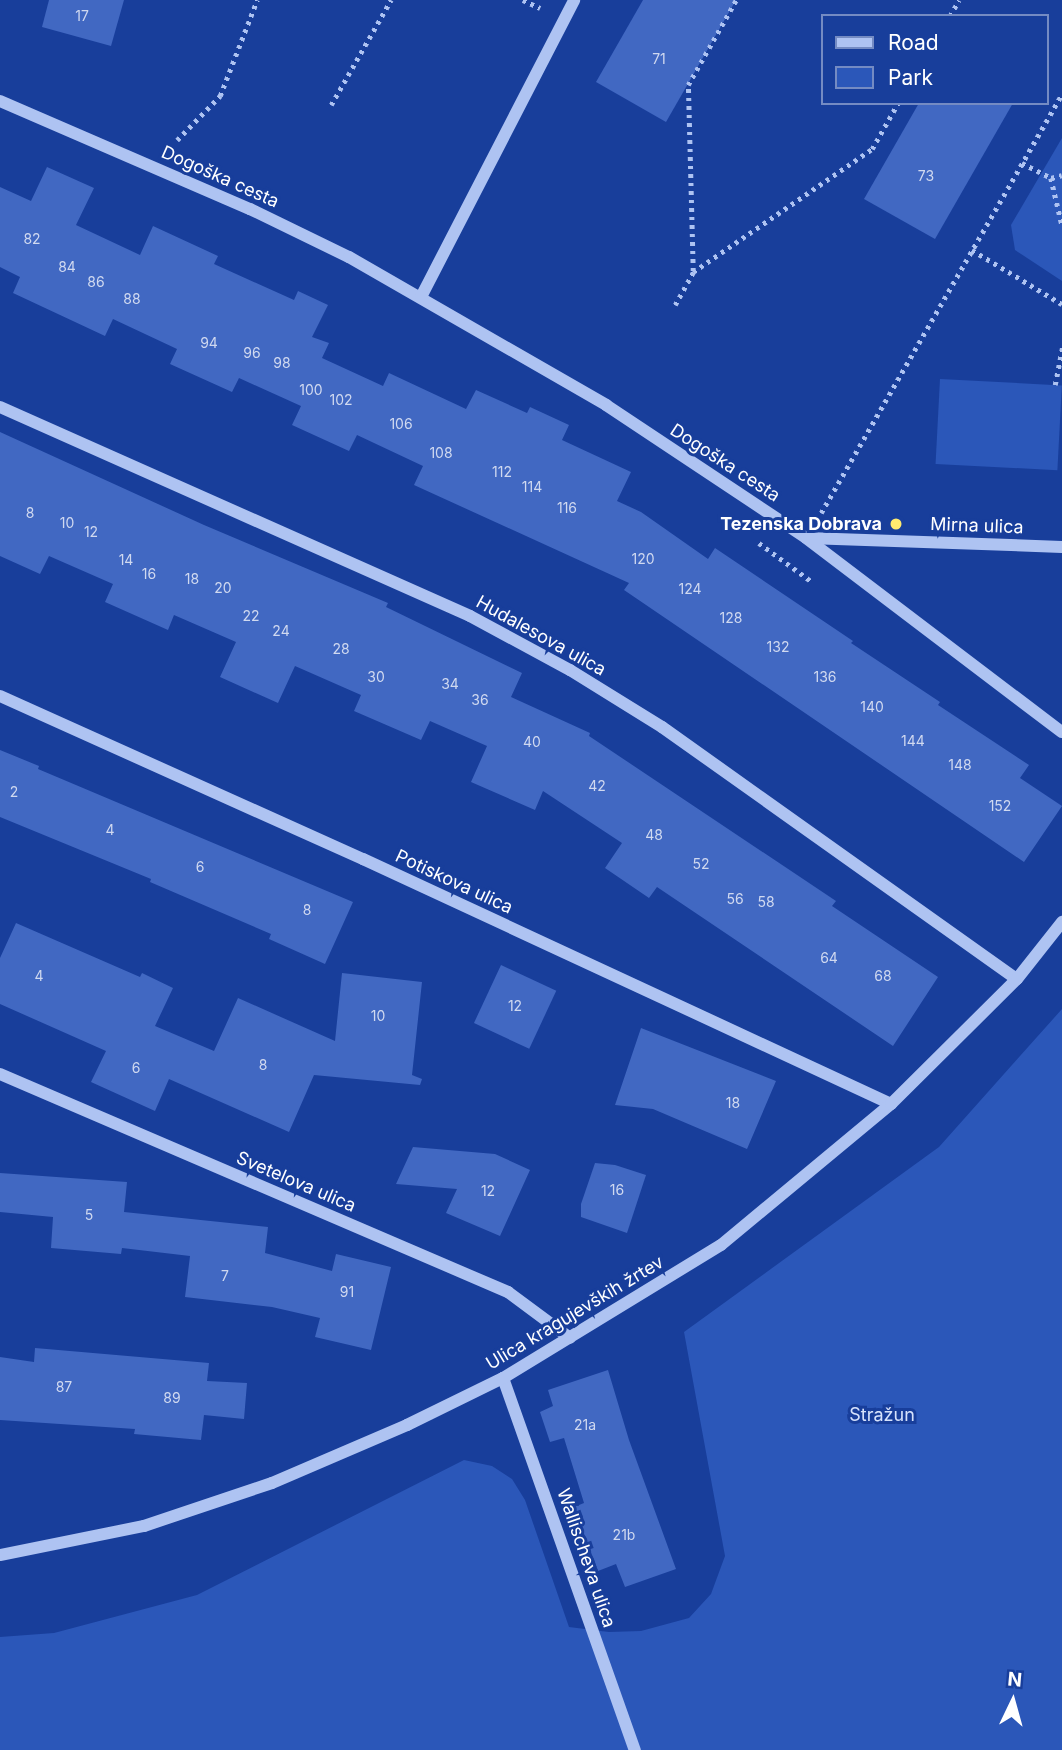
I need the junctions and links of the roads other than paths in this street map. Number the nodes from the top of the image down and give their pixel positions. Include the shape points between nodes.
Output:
1 (574, 0) edge
2 (0, 101) edge
3 (421, 297) junction
4 (0, 407) edge
5 (806, 538) junction
6 (1062, 547) edge
7 (0, 696) edge
8 (1062, 732) edge
9 (1062, 922) edge
10 (1017, 979) junction
11 (0, 1074) edge
12 (891, 1104) junction
13 (570, 1338) junction
14 (503, 1378) junction
15 (0, 1555) edge
16 (635, 1750) edge

1 - 3 street
2 - 3 street, Dogoška cesta via 250,208
3 - 5 street, Dogoška cesta via 606,405
4 - 10 street, Hudalesova ulica via 470,616 569,670 662,727
5 - 6 street, Mirna ulica
5 - 8 street, Dogoška cesta
7 - 12 street, Potiskova ulica
9 - 10 street, Ulica kragujevških žrtev
10 - 12 street, Ulica kragujevških žrtev
11 - 13 street, Svetelova ulica via 508,1293
12 - 13 street, Ulica kragujevških žrtev via 721,1245
13 - 14 street, Ulica kragujevških žrtev
14 - 15 street, Ulica kragujevških žrtev via 272,1483 144,1526
14 - 16 street, Wallischeva ulica

